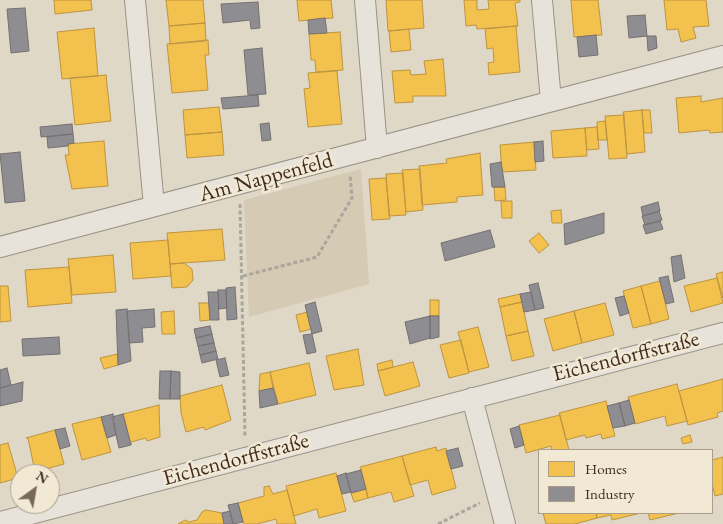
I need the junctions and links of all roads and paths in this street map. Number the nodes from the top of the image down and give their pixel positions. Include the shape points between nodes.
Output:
1 (135, 0) edge
2 (365, 0) edge
3 (542, 0) edge
4 (723, 56) edge
5 (551, 101) junction
6 (376, 148) junction
7 (348, 156) junction
8 (240, 185) junction
9 (154, 206) junction
10 (0, 247) edge
11 (243, 276) junction
12 (723, 333) edge
13 (472, 398) junction
14 (246, 458) junction
15 (498, 494) junction
16 (0, 522) edge
17 (438, 524) edge
18 (505, 524) edge

1 - 9 street
2 - 6 street
3 - 5 street
4 - 5 street, Am Nappenfeld
5 - 6 street, Am Nappenfeld
6 - 7 street, Am Nappenfeld
7 - 8 street, Am Nappenfeld
7 - 11 path via 352,198 317,257
8 - 9 street, Am Nappenfeld
8 - 11 path
9 - 10 street, Am Nappenfeld
11 - 14 path
12 - 13 street, Eichendorffstraße
13 - 14 street, Eichendorffstraße
13 - 15 street
14 - 16 street, Eichendorffstraße
15 - 17 path
15 - 18 street

